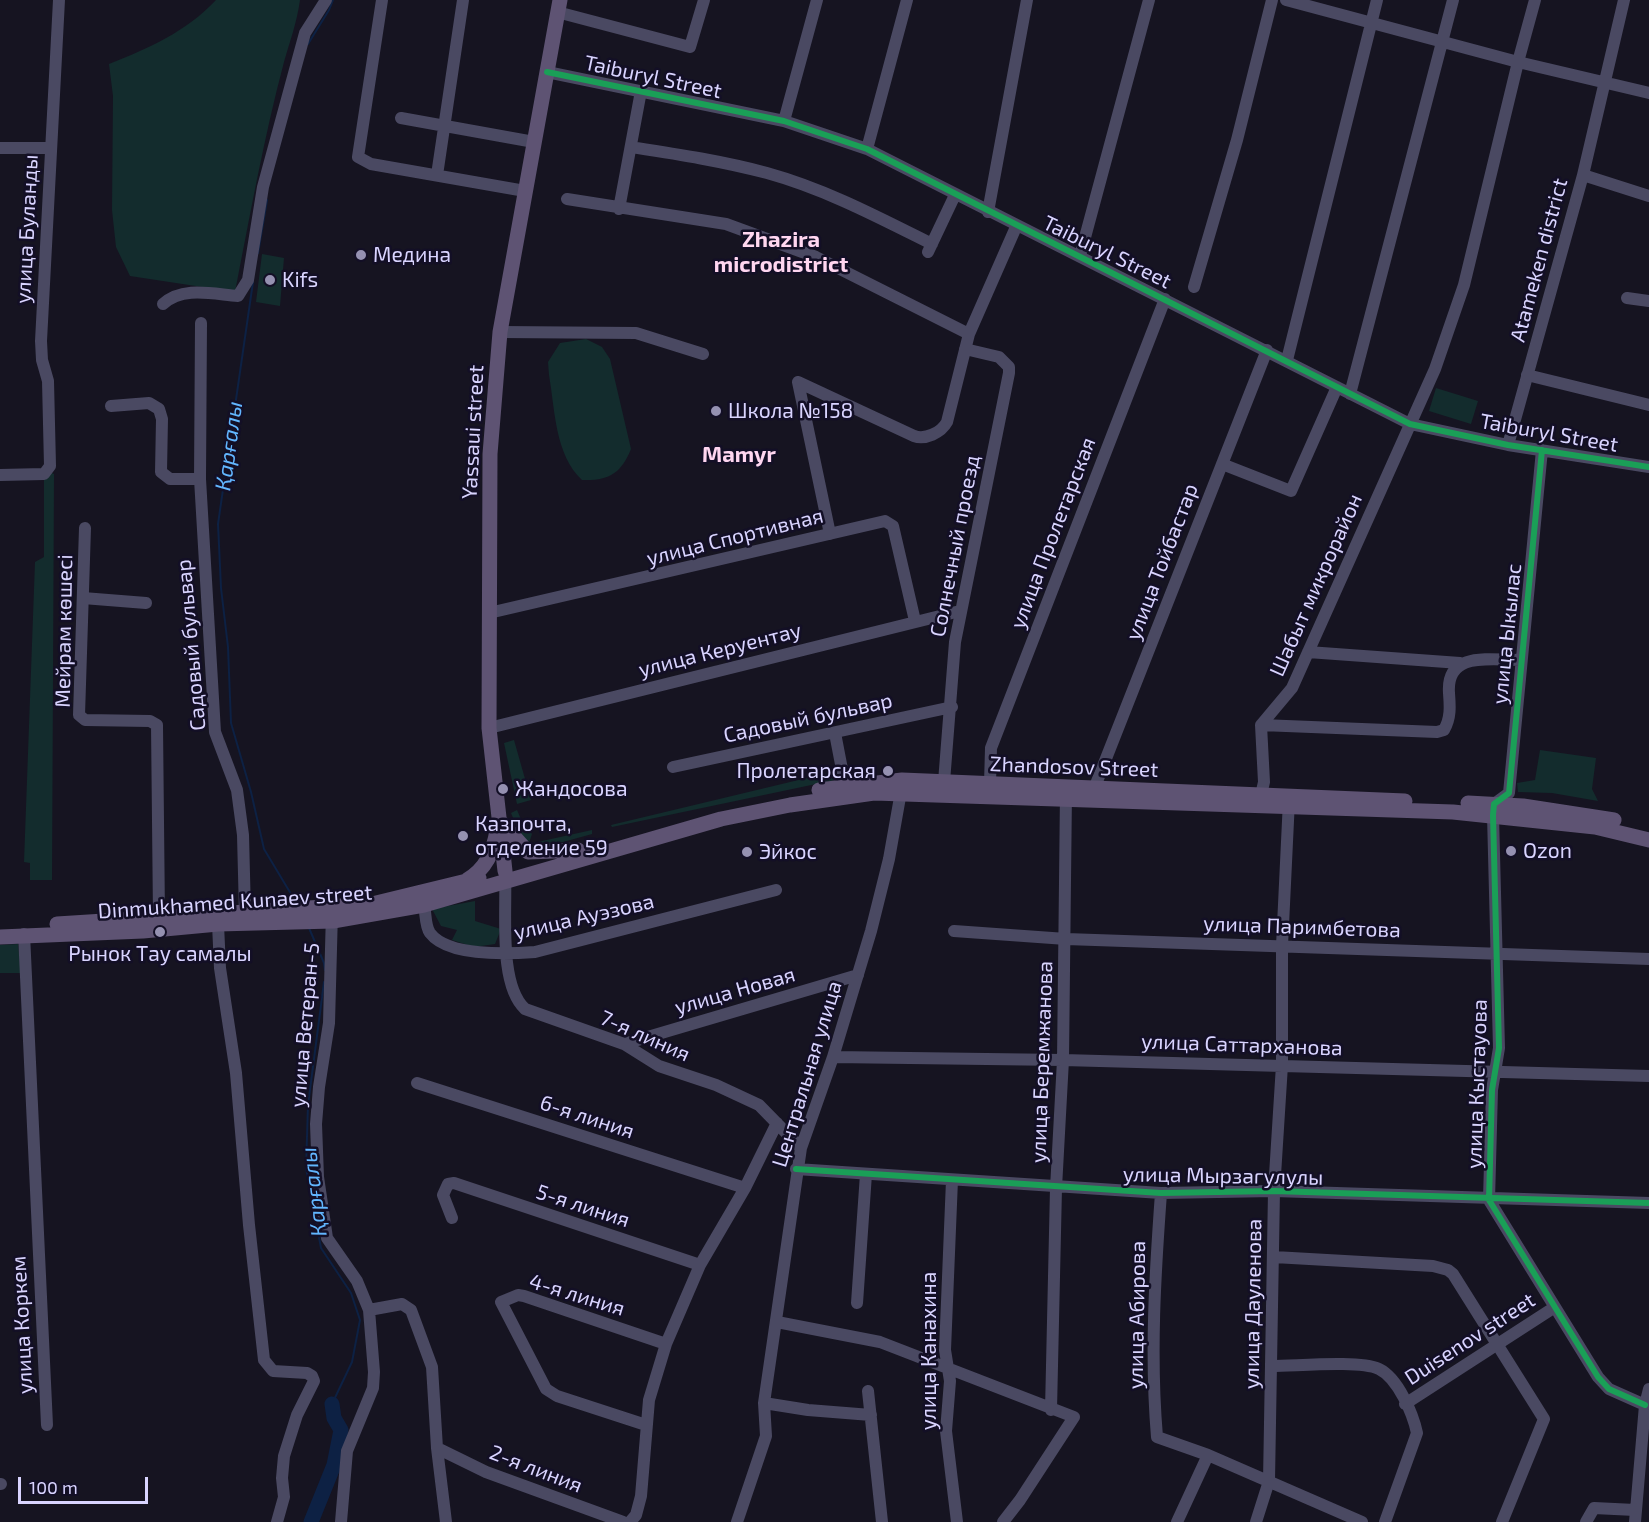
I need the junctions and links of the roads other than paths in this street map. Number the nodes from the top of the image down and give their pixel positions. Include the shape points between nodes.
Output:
1 (59, 0) edge
2 (326, 0) edge
3 (382, 0) edge
4 (463, 0) edge
5 (704, 0) edge
6 (817, 0) edge
7 (907, 0) edge
8 (1027, 0) edge
9 (1149, 0) edge
10 (1272, 0) edge
11 (1286, 0) edge
12 (1377, 0) edge
13 (1453, 0) edge
14 (1535, 0) edge
15 (1624, 0) edge
16 (559, 6) edge
17 (1371, 25) junction
18 (1442, 41) junction
19 (1518, 62) junction
20 (547, 72) junction
21 (1603, 83) junction
22 (641, 91) junction
23 (1649, 93) edge
24 (401, 118) dead end
25 (784, 121) junction
26 (443, 126) junction
27 (534, 141) junction
28 (631, 147) junction
29 (0, 148) edge
30 (51, 148) junction
31 (867, 149) junction
32 (437, 175) junction
33 (1583, 175) junction
34 (525, 191) junction
35 (955, 195) junction
36 (1649, 196) edge
37 (567, 199) dead end
38 (619, 209) junction
39 (988, 212) junction
40 (1016, 226) junction
41 (1080, 256) junction
42 (1194, 287) dead end
43 (1627, 298) dead end
44 (1165, 299) junction
45 (1649, 301) edge
46 (163, 304) dead end
47 (201, 323) dead end
48 (500, 332) junction
49 (969, 334) junction
50 (965, 349) junction
51 (1267, 350) junction
52 (703, 354) dead end
53 (1287, 360) junction
54 (1527, 375) junction
55 (1337, 387) junction
56 (1350, 394) junction
57 (1649, 405) edge
58 (111, 406) dead end
59 (1410, 424) junction
60 (1508, 445) junction
61 (1542, 450) junction
62 (1222, 464) junction
63 (1649, 467) edge
64 (0, 475) edge
65 (200, 479) junction
66 (85, 528) dead end
67 (830, 534) junction
68 (83, 598) junction
69 (146, 603) dead end
70 (960, 611) junction
71 (489, 613) junction
72 (915, 621) junction
73 (1308, 652) junction
74 (1520, 660) junction
75 (1460, 663) junction
76 (952, 707) junction
77 (1261, 725) junction
78 (489, 728) junction
79 (835, 733) junction
80 (673, 767) dead end
81 (944, 782) junction
82 (990, 784) junction
83 (845, 785) junction
84 (902, 786) junction
85 (1094, 789) junction
86 (1066, 793) junction
87 (1261, 795) junction
88 (1289, 802) junction
89 (1493, 809) junction
90 (499, 819) junction
91 (1649, 829) edge
92 (1649, 840) edge
93 (578, 850) junction
94 (505, 876) junction
95 (445, 888) junction
96 (776, 890) dead end
97 (424, 905) junction
98 (245, 913) junction
99 (332, 914) junction
100 (306, 916) junction
101 (159, 917) junction
102 (218, 924) junction
103 (0, 928) edge
104 (954, 931) dead end
105 (24, 934) junction
106 (0, 937) edge
107 (1066, 939) junction
108 (1282, 946) junction
109 (507, 955) junction
110 (1496, 955) junction
111 (1649, 959) edge
112 (858, 975) junction
113 (624, 1044) junction
114 (833, 1057) junction
115 (1063, 1060) junction
116 (1282, 1065) junction
117 (1495, 1073) junction
118 (1649, 1076) edge
119 (417, 1083) dead end
120 (777, 1123) junction
121 (801, 1148) junction
122 (796, 1169) junction
123 (866, 1174) junction
124 (952, 1180) junction
125 (745, 1188) junction
126 (1056, 1188) junction
127 (1274, 1191) junction
128 (1161, 1193) junction
129 (1489, 1200) junction
130 (1649, 1203) edge
131 (452, 1218) dead end
132 (1274, 1257) junction
133 (699, 1265) junction
134 (857, 1303) dead end
135 (1556, 1307) junction
136 (369, 1310) junction
137 (777, 1322) junction
138 (666, 1344) junction
139 (1496, 1346) junction
140 (948, 1366) junction
141 (1272, 1366) junction
142 (1649, 1389) edge
143 (868, 1391) dead end
144 (764, 1403) junction
145 (1405, 1404) junction
146 (1645, 1405) junction
147 (1051, 1410) junction
148 (870, 1415) junction
149 (46, 1425) dead end
150 (646, 1425) junction
151 (437, 1448) junction
152 (1208, 1455) junction
153 (1269, 1481) junction
154 (1635, 1516) edge
155 (277, 1522) edge
156 (341, 1522) edge
157 (446, 1522) edge
158 (623, 1522) edge
159 (630, 1522) edge
160 (737, 1522) edge
161 (882, 1522) edge
162 (957, 1522) edge
163 (1003, 1522) edge
164 (1177, 1522) edge
165 (1256, 1522) edge
166 (1362, 1522) edge
167 (1386, 1522) edge
168 (1502, 1522) edge
169 (1586, 1522) edge

1 - 30 street, улица Буланды
2 - 46 street via 305,33 263,187 248,280 238,296 182,292
3 - 32 street via 358,157 371,164
4 - 26 street
5 - 16 street via 690,47
6 - 25 street
7 - 31 street
8 - 39 street
9 - 41 street
10 - 42 street
11 - 17 street
12 - 17 street
13 - 18 street
14 - 19 street, Шабыт микрорайон
15 - 21 street, Atameken district
16 - 20 main road, Yassaui street
17 - 18 street
17 - 53 street
18 - 19 street
18 - 56 street
19 - 21 street
19 - 59 street, Шабыт микрорайон via 1464,285 1435,369
20 - 22 street, Taiburyl Street
20 - 27 main road, Yassaui street
21 - 23 street
21 - 33 street, Atameken district
22 - 25 street, Taiburyl Street
22 - 28 street
24 - 26 street
25 - 31 street, Taiburyl Street
26 - 27 street
26 - 32 street
27 - 34 main road, Yassaui street
28 - 35 street via 717,161 787,179 841,199 930,248
28 - 38 street
29 - 30 street
30 - 64 street, улица Буланды via 41,341 48,381 51,459 44,474
31 - 35 street, Taiburyl Street
32 - 34 street
33 - 36 street
33 - 54 street, Atameken district
34 - 48 main road, Yassaui street
35 - 39 street, Taiburyl Street
37 - 38 street
38 - 49 street via 726,225 816,257
39 - 40 street, Taiburyl Street
40 - 41 street, Taiburyl Street
40 - 49 street, Taiburyl Street
41 - 44 street, Taiburyl Street
43 - 45 street
44 - 51 street, Taiburyl Street
44 - 82 street, улица Пролетарская via 991,748
47 - 65 street, Садовый бульвар
48 - 52 street via 636,333
48 - 71 main road, Yassaui street via 490,454
49 - 50 street, Taiburyl Street
50 - 67 street, Taiburyl Street via 945,426 920,438 798,382
50 - 70 street, Солнечный проезд via 999,357 1009,367 1009,373
51 - 53 street, Taiburyl Street
51 - 62 street, улица Тойбастар
53 - 55 street, Taiburyl Street
54 - 57 street
54 - 60 street, Atameken district
55 - 56 street, Taiburyl Street
55 - 62 street via 1291,491
56 - 59 street, Taiburyl Street
58 - 65 street via 149,403 159,409 161,472 170,479
59 - 60 street, Taiburyl Street
59 - 73 street, Шабыт микрорайон
60 - 61 street, Taiburyl Street
61 - 63 street, Taiburyl Street
61 - 74 street, улица Ыкылас
62 - 85 street, улица Тойбастар
65 - 98 street, Садовый бульвар via 215,732 237,790 243,835
66 - 68 street, Мейрам көшесі
67 - 71 street, улица Спортивная
67 - 72 street, улица Спортивная via 890,522
68 - 69 street
68 - 101 street, Мейрам көшесі via 79,715 85,720 157,725
70 - 72 street, улица Керуентау
70 - 76 street, Солнечный проезд
71 - 78 main road, Yassaui street
72 - 78 street, улица Керуентау
73 - 75 street
73 - 77 street, Шабыт микрорайон via 1283,701
74 - 75 street
74 - 89 street, улица Ыкылас via 1509,793
75 - 77 street via 1450,673 1448,723 1444,730
76 - 79 street, Садовый бульвар
76 - 81 street, Солнечный проезд
77 - 87 street
78 - 90 main road, Yassaui street
79 - 80 street, Садовый бульвар
79 - 83 street
81 - 82 main road, Zhandosov Street
81 - 84 main road, Zhandosov Street
82 - 86 main road, Zhandosov Street
83 - 84 main road, Zhandosov Street
83 - 93 main road, Zhandosov Street via 727,810
84 - 86 main road, Zhandosov Street
84 - 94 main road, Zhandosov Street via 721,819
84 - 112 street, Центральная улица via 889,859
85 - 86 main road, Zhandosov Street
85 - 87 main road, Zhandosov Street
86 - 88 main road, Zhandosov Street
86 - 107 street, улица Беремжанова
87 - 88 main road, Zhandosov Street
88 - 89 main road, Zhandosov Street
88 - 108 street, улица Дауленова
89 - 91 main road, Zhandosov Street via 1586,814
89 - 92 main road, Zhandosov Street via 1595,826
89 - 110 street, улица Кыстауова
90 - 93 main road via 528,852
90 - 94 main road, Yassaui street
90 - 95 main road via 494,846 479,873
93 - 94 main road, Zhandosov Street via 524,866
94 - 95 main road, Dinmukhamed Kunaev street
94 - 97 main road, Dinmukhamed Kunaev street
94 - 109 street, 7-я линия
95 - 99 main road, Dinmukhamed Kunaev street
96 - 109 street, улица Ауэзова via 535,952
97 - 99 main road, Dinmukhamed Kunaev street
97 - 109 street, улица Ауэзова via 427,926 439,940 467,951
98 - 100 main road, Dinmukhamed Kunaev street
98 - 101 main road, Dinmukhamed Kunaev street
99 - 100 main road, Dinmukhamed Kunaev street
99 - 136 street, улица Ветеран-5 via 329,1023 317,1115 318,1177 327,1238 357,1281
100 - 102 main road, Dinmukhamed Kunaev street
101 - 103 main road, Dinmukhamed Kunaev street
102 - 105 main road, Dinmukhamed Kunaev street via 143,931
102 - 155 street via 264,1360 273,1371 307,1373 314,1381 297,1415 284,1456 285,1497
104 - 107 street, улица Паримбетова
105 - 106 main road, Dinmukhamed Kunaev street
105 - 149 street, улица Коркем
107 - 108 street, улица Паримбетова
107 - 115 street, улица Беремжанова
108 - 110 street, улица Паримбетова
108 - 116 street, улица Дауленова
109 - 113 street, 7-я линия via 513,993 525,1010
110 - 111 street, улица Паримбетова
110 - 117 street, улица Кыстауова via 1499,1048
112 - 113 street, улица Новая
112 - 114 street, Центральная улица
113 - 120 street, 7-я линия via 659,1066 716,1085 759,1105
114 - 115 street, улица Саттарханова
114 - 121 street, Центральная улица
115 - 116 street, улица Саттарханова
115 - 126 street, улица Беремжанова
116 - 117 street, улица Саттарханова
116 - 127 street, улица Дауленова
117 - 118 street, улица Саттарханова
117 - 129 street, улица Кыстауова
119 - 125 street, 6-я линия
120 - 121 street, 7-я линия
120 - 125 street
121 - 122 street, Центральная улица
122 - 123 street, улица Мырзагулулы
122 - 137 street, Центральная улица
123 - 124 street, улица Мырзагулулы
123 - 134 street
124 - 126 street, улица Мырзагулулы
124 - 140 street, улица Канахина via 945,1350
125 - 133 street
126 - 128 street, улица Мырзагулулы
126 - 147 street, улица Беремжанова
127 - 128 street, улица Мырзагулулы
127 - 129 street, улица Мырзагулулы
127 - 132 street, улица Дауленова
128 - 152 street, улица Абирова via 1153,1322 1152,1384 1157,1437
129 - 130 street, улица Мырзагулулы
129 - 135 street, улица Кыстауова
131 - 133 street, 5-я линия via 443,1195 448,1184 454,1183
132 - 139 street via 1441,1267 1453,1274
132 - 141 street, улица Дауленова
133 - 138 street
135 - 139 street, Duisenov street
135 - 146 street, улица Кыстауова via 1598,1377 1609,1389
136 - 151 street via 402,1304 411,1310 432,1368
136 - 156 street, улица Ветеран-5 via 373,1388 347,1451
137 - 140 street via 880,1342
137 - 144 street, Центральная улица
138 - 150 street via 649,1400
138 - 150 street, 4-я линия via 524,1296 501,1302 546,1389
139 - 145 street, Duisenov street
139 - 168 street via 1544,1419
140 - 147 street
140 - 162 street, улица Канахина via 946,1431
141 - 145 street via 1365,1366 1381,1370
141 - 153 street, улица Дауленова
142 - 146 street
143 - 148 street
144 - 148 street
144 - 160 street, Центральная улица via 766,1436
145 - 167 street via 1416,1426 1416,1442
146 - 154 street
147 - 163 street via 1074,1417
148 - 161 street
150 - 159 street via 643,1485 636,1515
151 - 157 street
151 - 158 street, 2-я линия via 486,1472
152 - 153 street
152 - 164 street
153 - 165 street, улица Дауленова
153 - 166 street
154 - 169 street via 1593,1508

